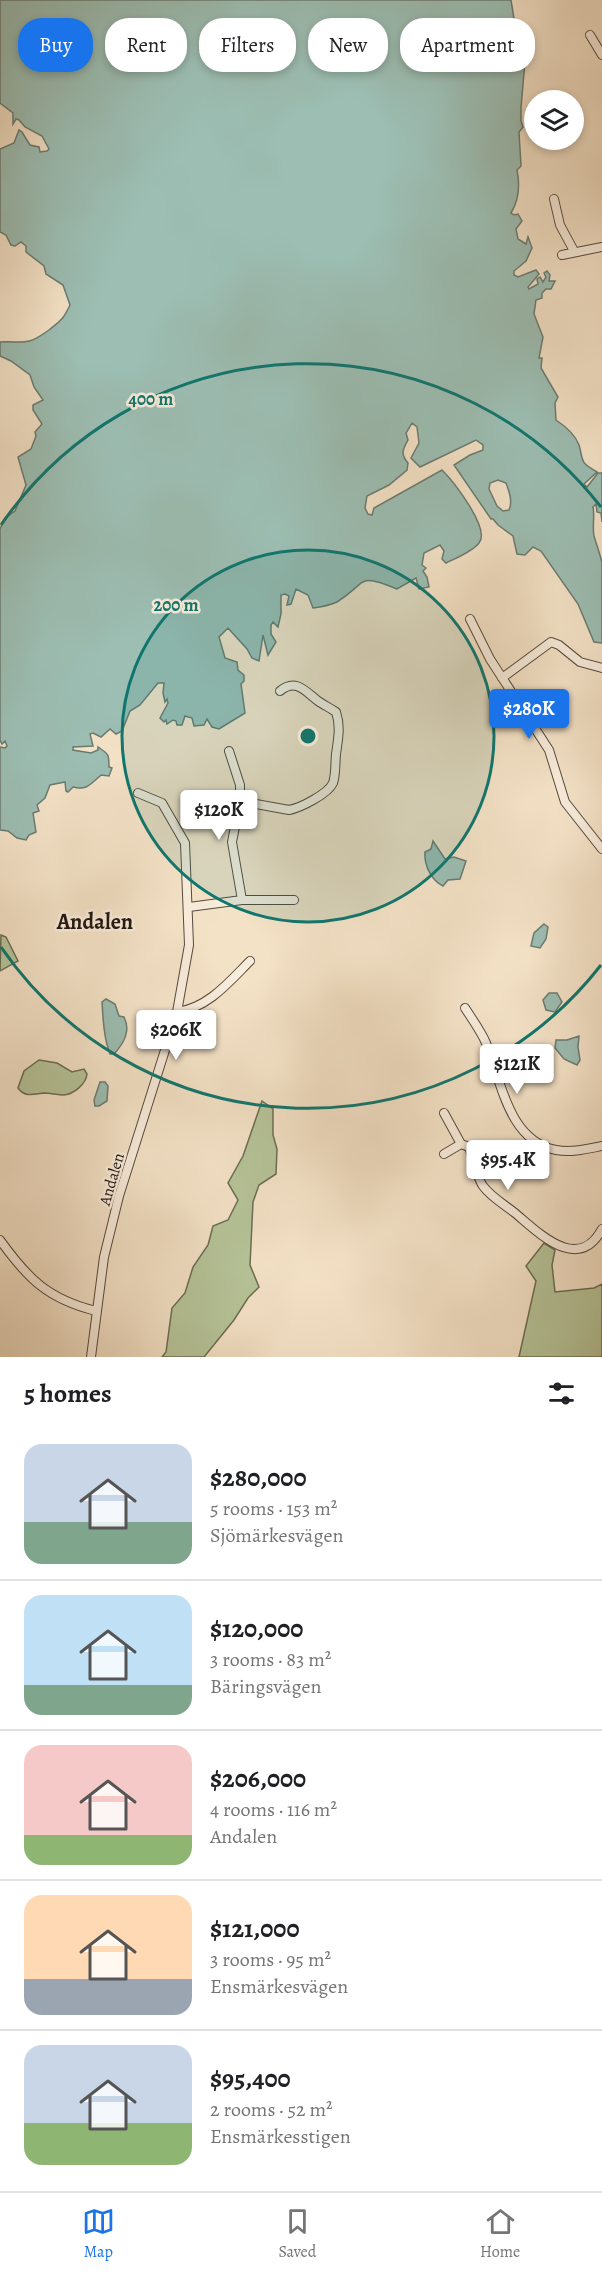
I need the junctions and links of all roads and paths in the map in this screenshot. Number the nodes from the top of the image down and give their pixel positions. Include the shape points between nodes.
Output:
1 (590, 35) dead end
2 (602, 55) edge
3 (554, 199) dead end
4 (602, 247) edge
5 (574, 251) junction
6 (561, 255) dead end
7 (470, 619) dead end
8 (602, 668) edge
9 (502, 678) junction
10 (280, 691) dead end
11 (230, 751) dead end
12 (138, 793) dead end
13 (240, 801) junction
14 (602, 849) edge
15 (242, 900) junction
16 (294, 900) dead end
17 (189, 907) junction
18 (250, 961) dead end
19 (465, 1008) dead end
20 (177, 1012) junction
21 (444, 1113) dead end
22 (461, 1144) junction
23 (602, 1146) edge
24 (444, 1154) dead end
25 (602, 1229) edge
26 (0, 1240) edge
27 (96, 1311) junction
28 (91, 1357) edge

1 - 2 street
3 - 5 street via 560,225
4 - 5 street
5 - 6 street
7 - 9 street
8 - 9 street via 580,662 551,642
9 - 14 street via 549,750 565,802
10 - 13 street via 288,685 301,687 336,712 339,737 333,783 325,792 289,810
11 - 13 street via 240,785
12 - 17 street, Andalen via 162,803 184,843
13 - 15 street via 232,842
15 - 16 street
15 - 17 street
17 - 20 street, Andalen via 189,945
18 - 20 street via 210,998 193,1009
19 - 23 street via 485,1042 507,1103 522,1129 536,1142 557,1150
20 - 27 street, Andalen via 119,1196
21 - 22 street
22 - 24 street
22 - 25 street via 469,1147 483,1186 552,1243 579,1248
26 - 27 street via 25,1273 45,1289 71,1304
27 - 28 street, Andalen

